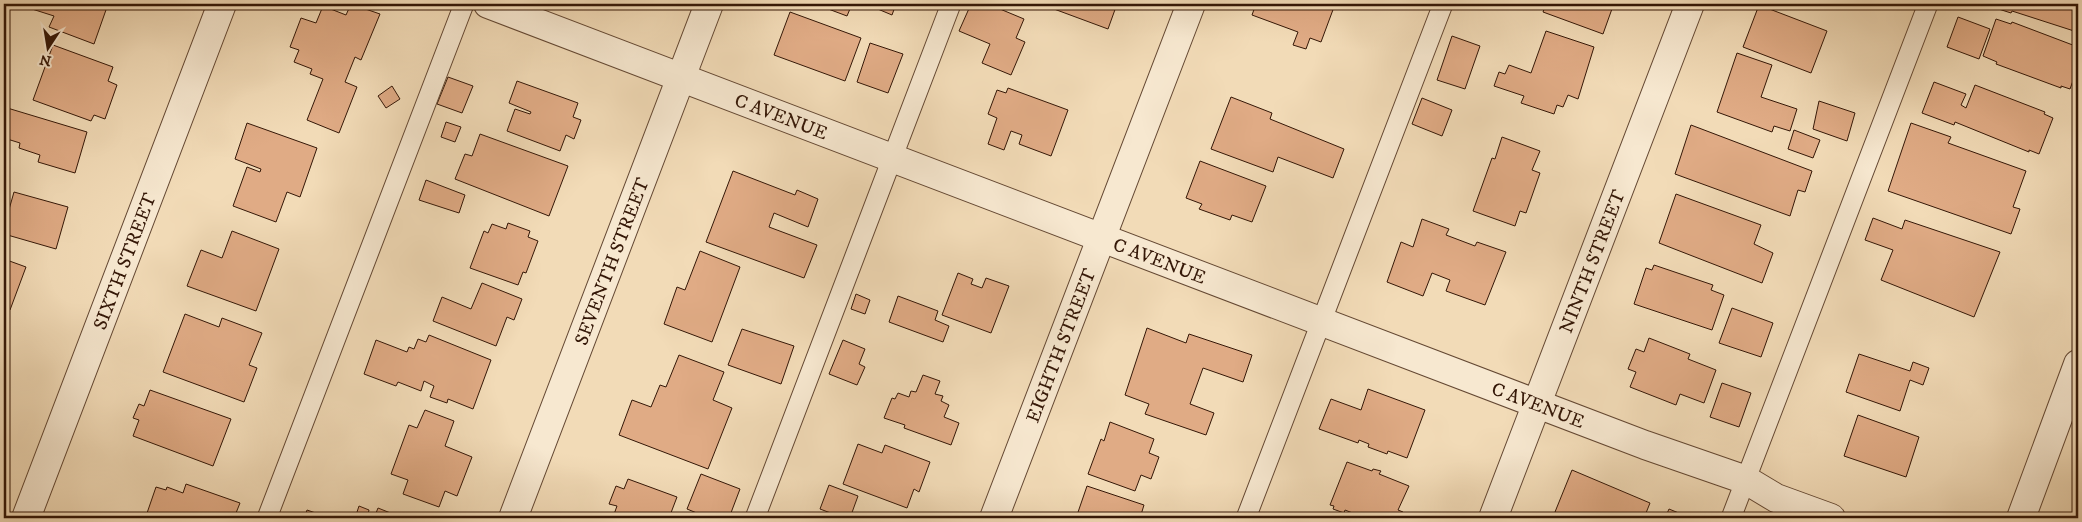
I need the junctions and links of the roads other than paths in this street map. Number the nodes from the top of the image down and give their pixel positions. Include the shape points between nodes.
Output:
1 (222, 4) edge
2 (464, 4) edge
3 (488, 4) edge
4 (709, 4) edge
5 (951, 4) edge
6 (1191, 4) edge
7 (1443, 4) edge
8 (1690, 4) edge
9 (1928, 4) edge
10 (681, 77) junction
11 (892, 158) junction
12 (1102, 238) junction
13 (1322, 322) junction
14 (2078, 364) edge
15 (1537, 403) junction
16 (1746, 480) junction
17 (4, 510) edge
18 (27, 518) edge
19 (267, 518) edge
20 (512, 518) edge
21 (755, 518) edge
22 (994, 518) edge
23 (1246, 518) edge
24 (1493, 518) edge
25 (1731, 518) edge
26 (1831, 518) edge
27 (2021, 518) edge

1 - 18 street, SIXTH STREET
2 - 19 lane
3 - 10 street, C AVENUE
4 - 10 street, SEVENTH STREET
5 - 11 lane
6 - 12 street, EIGHTH STREET
7 - 13 lane
8 - 15 street, NINTH STREET
9 - 16 lane
10 - 11 street, C AVENUE
10 - 20 street, SEVENTH STREET
11 - 12 street, C AVENUE
11 - 21 lane
12 - 13 street, C AVENUE
12 - 22 street, EIGHTH STREET
13 - 15 street, C AVENUE
13 - 23 lane
14 - 27 street
15 - 16 street, C AVENUE
15 - 24 street, NINTH STREET
16 - 25 lane
16 - 26 street, C AVENUE via 1776,498
17 - 18 street

